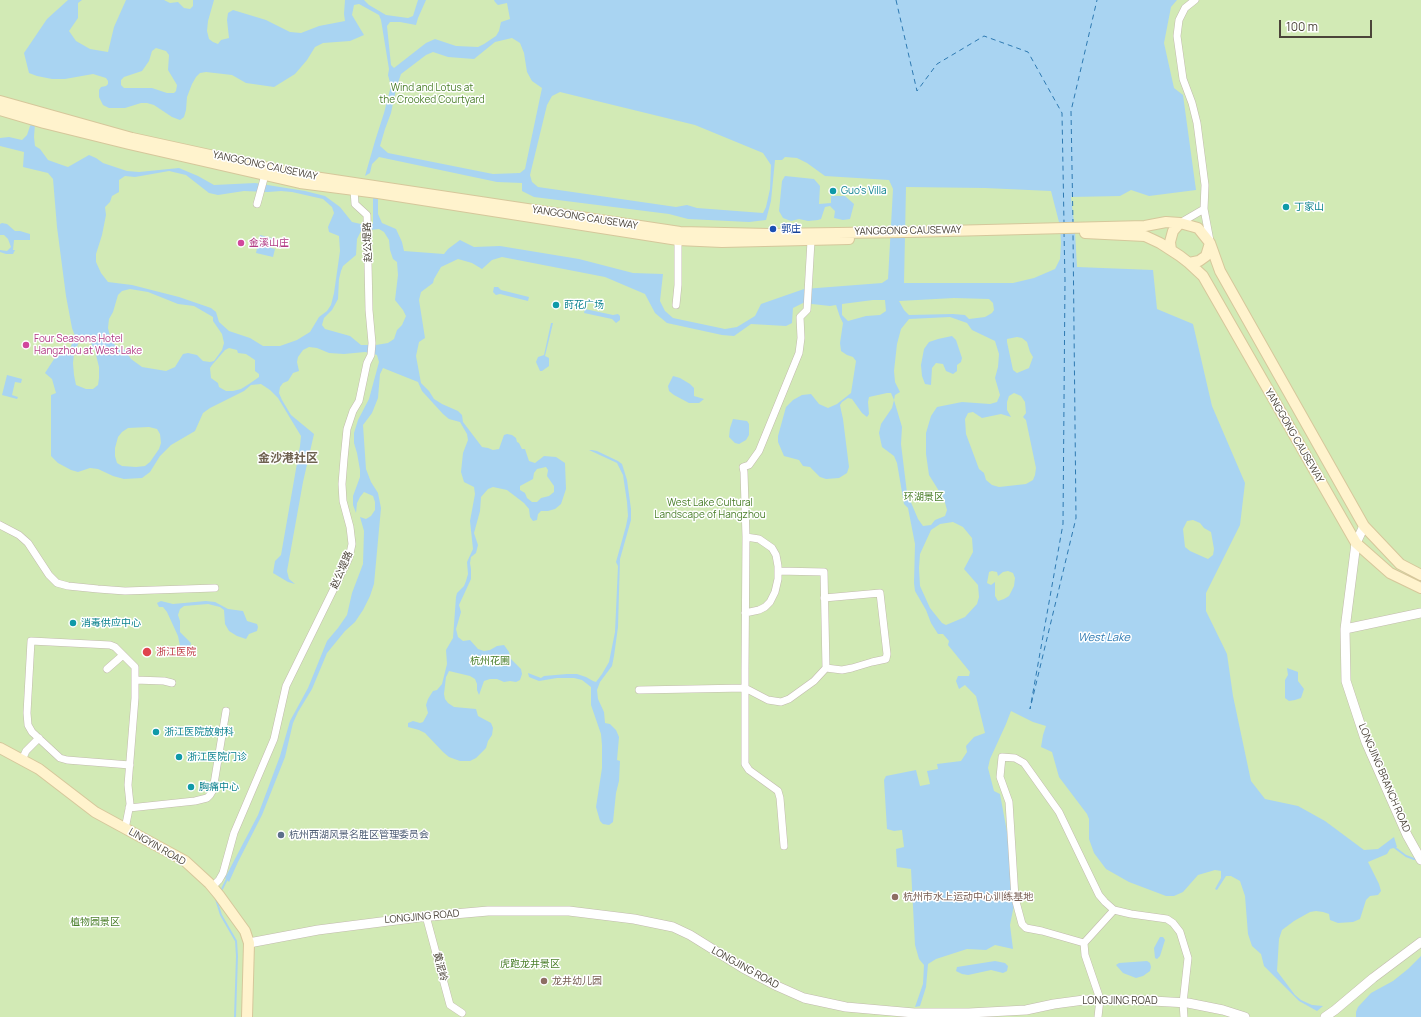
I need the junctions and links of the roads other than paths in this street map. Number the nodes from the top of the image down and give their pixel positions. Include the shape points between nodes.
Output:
1 (1195, 0) edge
2 (0, 101) edge
3 (0, 110) edge
4 (264, 179) junction
5 (354, 190) junction
6 (257, 204) dead end
7 (1204, 209) junction
8 (1180, 223) junction
9 (1080, 230) junction
10 (884, 235) junction
11 (678, 240) junction
12 (811, 241) junction
13 (1210, 243) junction
14 (1171, 250) junction
15 (1189, 263) junction
16 (676, 305) dead end
17 (0, 524) edge
18 (1364, 526) junction
19 (746, 536) junction
20 (1356, 543) junction
21 (778, 571) junction
22 (1421, 575) edge
23 (215, 588) dead end
24 (1421, 588) edge
25 (824, 598) junction
26 (1421, 612) edge
27 (745, 613) junction
28 (1345, 629) junction
29 (123, 655) junction
30 (826, 668) junction
31 (107, 669) dead end
32 (135, 680) junction
33 (172, 683) dead end
34 (745, 688) junction
35 (639, 690) dead end
36 (226, 711) dead end
37 (38, 738) junction
38 (0, 748) edge
39 (22, 760) junction
40 (130, 765) junction
41 (129, 808) junction
42 (125, 829) junction
43 (784, 846) dead end
44 (1420, 858) edge
45 (212, 887) junction
46 (1114, 910) junction
47 (426, 916) junction
48 (1421, 942) edge
49 (249, 943) junction
50 (1084, 943) junction
51 (1100, 999) junction
52 (1183, 1003) junction
53 (462, 1013) dead end
54 (1026, 1013) edge
55 (247, 1017) edge
56 (1098, 1017) edge
57 (1184, 1017) edge
58 (1245, 1017) edge
59 (1325, 1017) edge

1 - 7 street via 1185,8 1179,20 1177,36 1183,79 1196,123 1205,185
2 - 10 main road, YANGGONG CAUSEWAY via 132,138 300,175 680,232
3 - 4 main road, YANGGONG CAUSEWAY
4 - 5 main road, YANGGONG CAUSEWAY
4 - 6 street
5 - 11 main road, YANGGONG CAUSEWAY
5 - 45 street, 赵公堤路 via 355,204 367,215 372,343 359,401 347,429 342,484 352,544 349,558 286,686 274,739 234,833 223,874
7 - 8 street
7 - 13 street
8 - 9 main road, YANGGONG CAUSEWAY
8 - 13 main road, YANGGONG CAUSEWAY via 1198,228
8 - 14 main road via 1173,231
9 - 10 main road, YANGGONG CAUSEWAY
9 - 14 main road, YANGGONG CAUSEWAY via 1145,236
10 - 12 main road, YANGGONG CAUSEWAY
11 - 12 main road, YANGGONG CAUSEWAY
11 - 16 street
12 - 19 street via 807,310 800,317 799,353 762,446 749,465 743,467
13 - 15 main road via 1206,256
13 - 18 main road, YANGGONG CAUSEWAY via 1220,271
14 - 15 main road, YANGGONG CAUSEWAY
15 - 20 main road, YANGGONG CAUSEWAY via 1203,276
17 - 23 street via 28,543 49,576 57,583 125,591
18 - 20 street, LONGJING BRANCH ROAD
18 - 22 main road, YANGGONG CAUSEWAY via 1400,564
19 - 21 street via 760,539 772,548 776,555
19 - 27 street
20 - 24 main road, YANGGONG CAUSEWAY via 1390,573
20 - 28 street, LONGJING BRANCH ROAD
21 - 25 street via 824,572
21 - 27 street via 775,592 770,602 759,610
25 - 30 street
25 - 30 street via 880,593 887,654 886,659 852,668
26 - 28 street
27 - 34 street
28 - 44 street, LONGJING BRANCH ROAD via 1346,681 1366,742 1407,835
29 - 31 street
29 - 32 street via 135,667
29 - 37 street via 115,647 110,646 31,641 27,713 28,725
30 - 34 street via 814,682 781,702 768,700
32 - 33 street
32 - 40 street
34 - 35 street
34 - 43 street via 745,764 749,770 778,791
36 - 41 street via 213,790 207,798
37 - 39 street via 26,751
37 - 40 street via 60,758
38 - 39 main road, LINGYIN ROAD
39 - 42 main road, LINGYIN ROAD via 39,769 95,812
40 - 41 street
41 - 42 street
42 - 45 main road, LINGYIN ROAD via 185,861
45 - 49 main road, LINGYIN ROAD via 246,931
46 - 50 street
46 - 50 street via 1099,895 1058,812 1024,763 1015,758 1002,757 1000,776 1009,802 1015,898 1022,924 1026,928
46 - 52 street via 1161,918 1173,923 1180,932 1188,958
47 - 49 street, LONGJING ROAD via 318,930
47 - 53 street, 黄泥岭 via 450,1005
47 - 54 street, LONGJING ROAD via 488,911 569,911 634,919 673,927 761,979 804,998 829,1004 914,1013
48 - 59 street
49 - 55 main road, LINGYIN ROAD
50 - 51 street via 1085,955
51 - 52 street, LONGJING ROAD
51 - 54 street, LONGJING ROAD via 1054,1004
51 - 56 street
52 - 57 street
52 - 58 street, LONGJING ROAD

